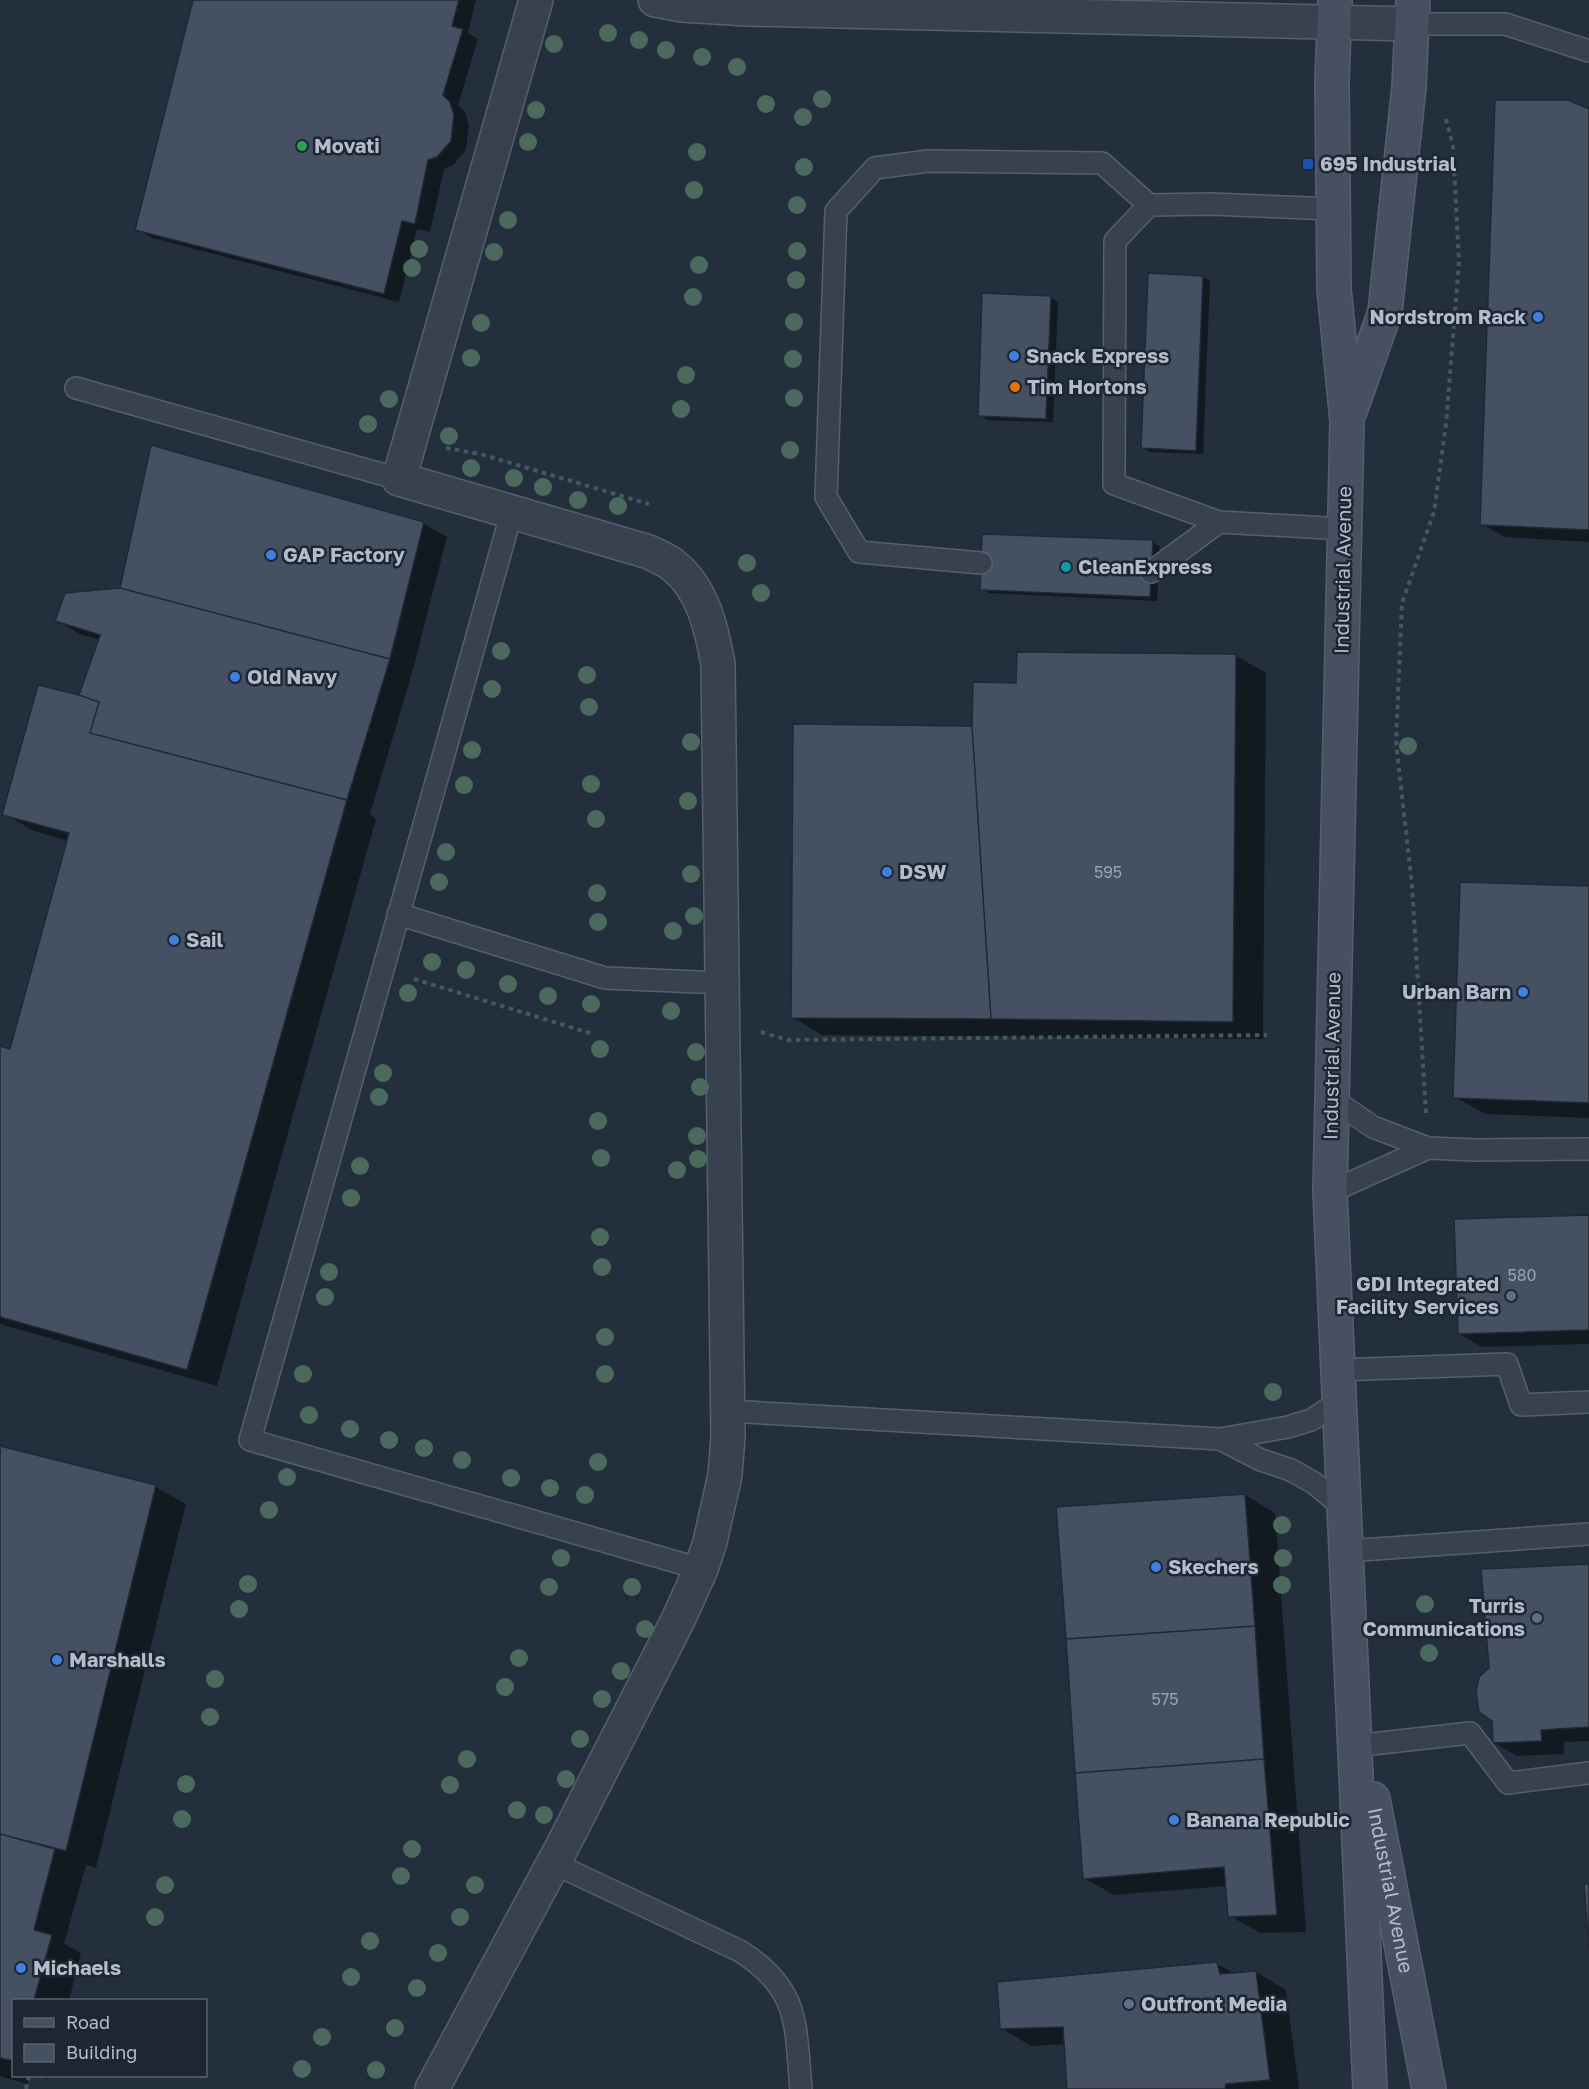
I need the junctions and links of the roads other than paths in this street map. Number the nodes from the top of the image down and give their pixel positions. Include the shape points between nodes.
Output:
1 (536, 0) edge
2 (655, 0) edge
3 (998, 7) edge
4 (1335, 11) edge
5 (1412, 12) edge
6 (1589, 51) edge
7 (1149, 205) junction
8 (1333, 209) junction
9 (76, 388) dead end
10 (1347, 421) junction
11 (399, 479) junction
12 (512, 511) junction
13 (1219, 522) junction
14 (1344, 529) junction
15 (981, 563) dead end
16 (1151, 572) dead end
17 (398, 914) junction
18 (721, 983) junction
19 (1331, 1098) junction
20 (1428, 1148) junction
21 (1589, 1149) edge
22 (1330, 1192) junction
23 (1339, 1385) junction
24 (1589, 1402) edge
25 (728, 1411) junction
26 (1220, 1439) junction
27 (1344, 1508) junction
28 (1589, 1534) edge
29 (1346, 1551) junction
30 (701, 1569) junction
31 (1352, 1691) junction
32 (1363, 1745) junction
33 (1589, 1773) edge
34 (553, 1863) junction
35 (432, 2089) edge
36 (801, 2089) edge
37 (1370, 2089) edge
38 (1429, 2089) edge

1 - 11 street
2 - 3 street via 747,9
3 - 4 street
4 - 5 street
4 - 8 main road, Industrial Avenue
5 - 6 lane via 1505,24
5 - 10 main road, Industrial Avenue via 1409,87 1385,312
7 - 8 lane
7 - 13 lane via 1115,241 1114,484
7 - 15 lane via 1102,163 928,160 875,168 837,211 826,497 859,552
8 - 10 main road, Industrial Avenue via 1334,288
9 - 11 lane
10 - 14 main road, Industrial Avenue
11 - 12 street
12 - 17 lane
12 - 18 street via 649,552 674,566 690,583 704,610 718,664
13 - 14 lane
13 - 16 lane
14 - 19 main road, Industrial Avenue
17 - 18 lane via 605,978
17 - 30 lane via 250,1440
18 - 25 street
19 - 20 lane via 1373,1127
19 - 22 main road, Industrial Avenue
20 - 21 lane
20 - 22 lane
22 - 23 main road, Industrial Avenue
23 - 24 lane via 1507,1364 1521,1405
23 - 26 lane via 1311,1420
23 - 27 main road, Industrial Avenue
25 - 26 lane
25 - 30 street via 725,1475
26 - 27 lane via 1291,1470
27 - 29 main road, Industrial Avenue
28 - 29 lane
29 - 31 main road, Industrial Avenue
30 - 34 street
31 - 32 main road, Industrial Avenue
31 - 37 main road, Industrial Avenue
32 - 33 lane via 1470,1733 1508,1783
32 - 38 main road, Industrial Avenue
34 - 35 street
34 - 36 lane via 740,1951 765,1969 779,1984 793,2016

